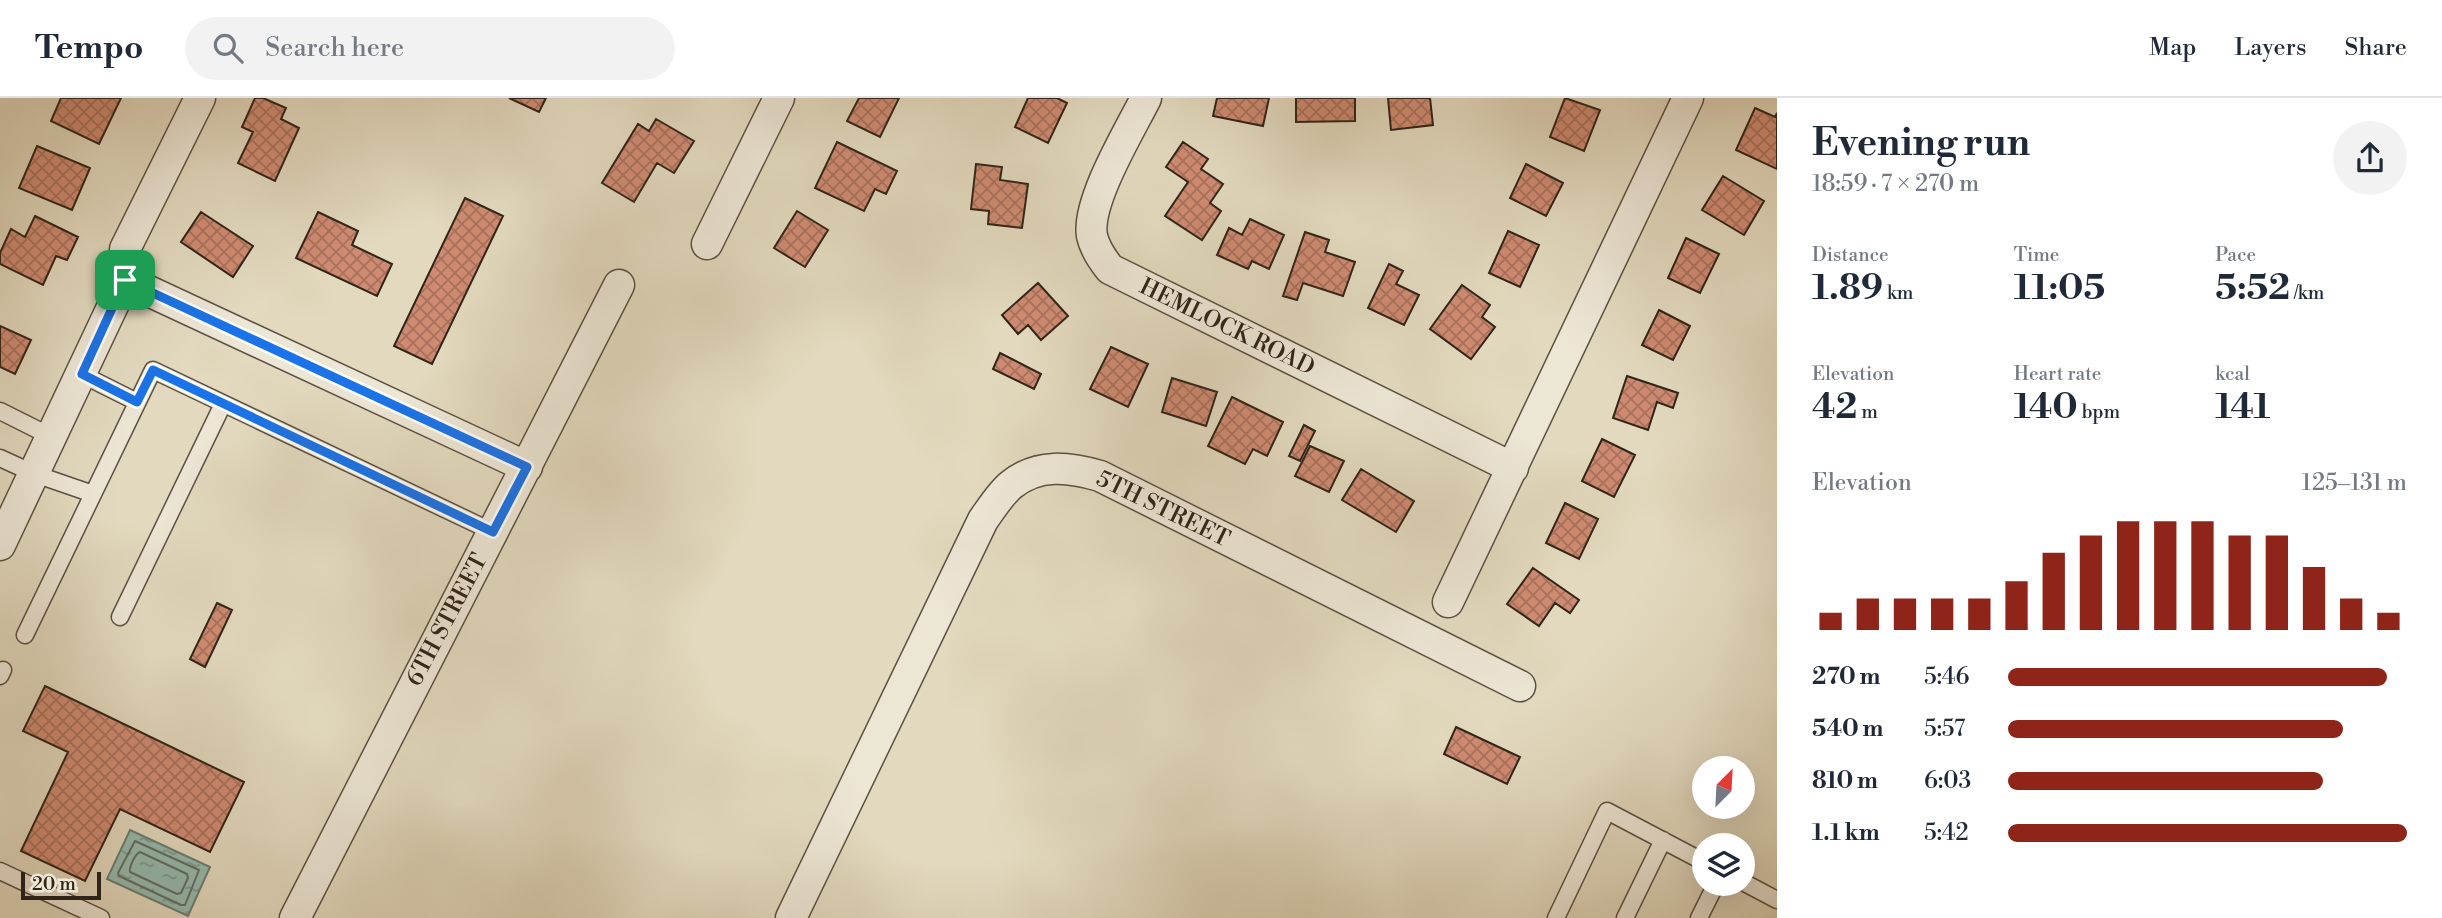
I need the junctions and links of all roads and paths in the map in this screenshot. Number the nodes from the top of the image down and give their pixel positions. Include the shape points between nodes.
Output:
1 (200, 98) edge
2 (1146, 98) edge
3 (1688, 98) edge
4 (769, 101) edge
5 (707, 244) dead end
6 (125, 280) junction
7 (619, 285) dead end
8 (82, 374) junction
9 (137, 402) junction
10 (223, 404) junction
11 (0, 411) edge
12 (52, 437) junction
13 (0, 458) edge
14 (527, 467) junction
15 (1513, 468) junction
16 (35, 474) junction
17 (93, 495) junction
18 (493, 532) junction
19 (0, 545) edge
20 (1448, 602) dead end
21 (120, 617) dead end
22 (25, 635) dead end
23 (1520, 686) dead end
24 (1663, 840) junction
25 (1692, 856) edge
26 (0, 871) edge
27 (1755, 888) edge
28 (1710, 896) edge
29 (1777, 900) edge
30 (101, 918) edge
31 (295, 918) edge
32 (791, 918) edge
33 (1556, 918) edge
34 (1625, 918) edge
35 (1699, 918) edge

1 - 6 street via 125,249
2 - 15 street, HEMLOCK ROAD via 1091,216 1098,254 1110,269
3 - 15 street
4 - 5 street
6 - 8 street
6 - 14 street
7 - 14 street, 6TH STREET
8 - 9 lane
8 - 12 street
9 - 10 lane via 153,370
9 - 17 lane
10 - 18 lane
10 - 21 lane
11 - 12 lane
12 - 16 street
13 - 16 lane
14 - 18 street, 6TH STREET
15 - 20 street
16 - 17 lane
16 - 19 street
17 - 22 lane
18 - 31 street, 6TH STREET
23 - 32 street, 5TH STREET via 1100,476 1051,468 1030,474 1010,486 983,520
24 - 25 lane
24 - 33 lane via 1607,811
24 - 34 lane
26 - 30 lane
27 - 29 lane
28 - 35 lane

